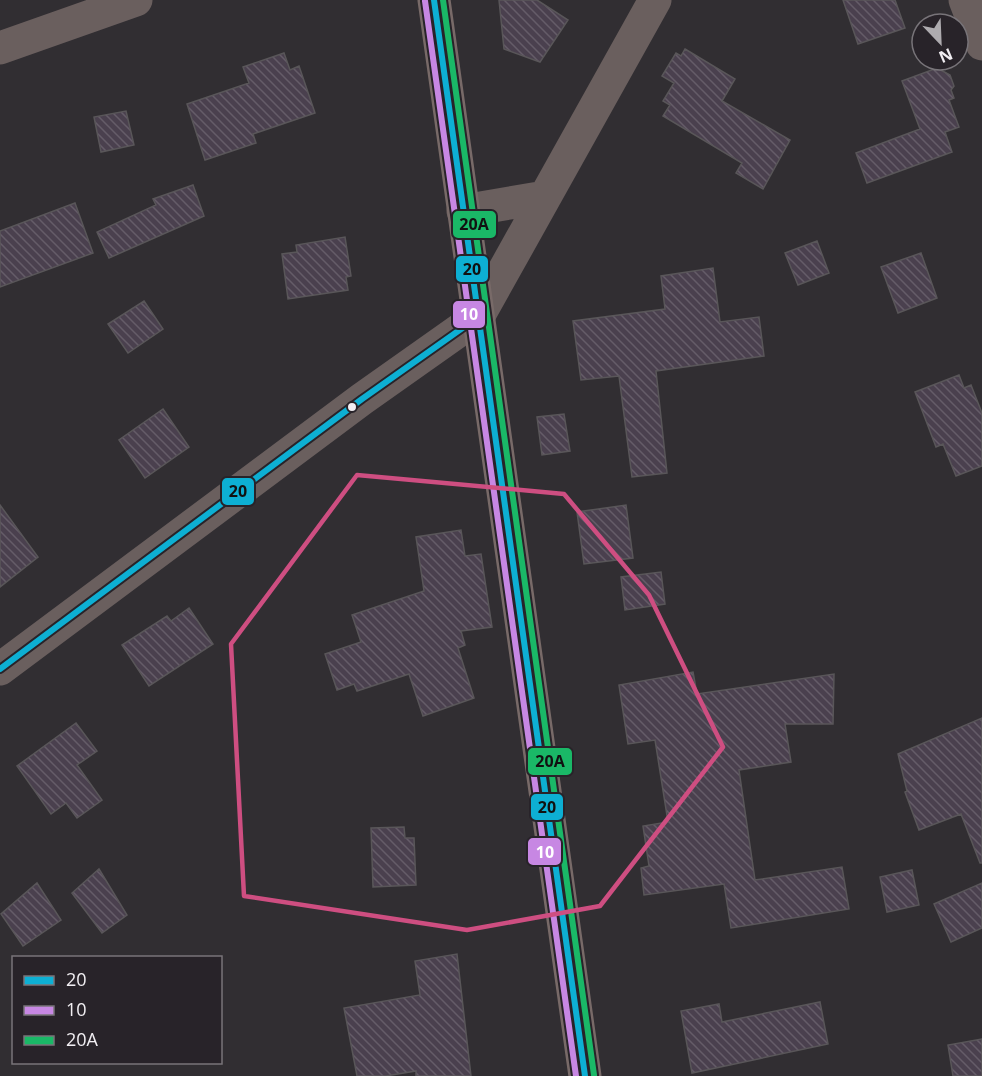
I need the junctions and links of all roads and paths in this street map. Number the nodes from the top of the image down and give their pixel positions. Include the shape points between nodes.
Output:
1 (136, 0) edge
2 (434, 0) edge
3 (655, 0) edge
4 (965, 0) edge
5 (982, 45) edge
6 (0, 48) edge
7 (545, 197) junction
8 (463, 211) junction
9 (478, 317) junction
10 (0, 669) edge
11 (585, 1076) edge

1 - 6 street
2 - 8 main road
3 - 7 street
4 - 5 street
7 - 8 street
7 - 9 street
8 - 9 main road
9 - 10 street
9 - 11 main road

